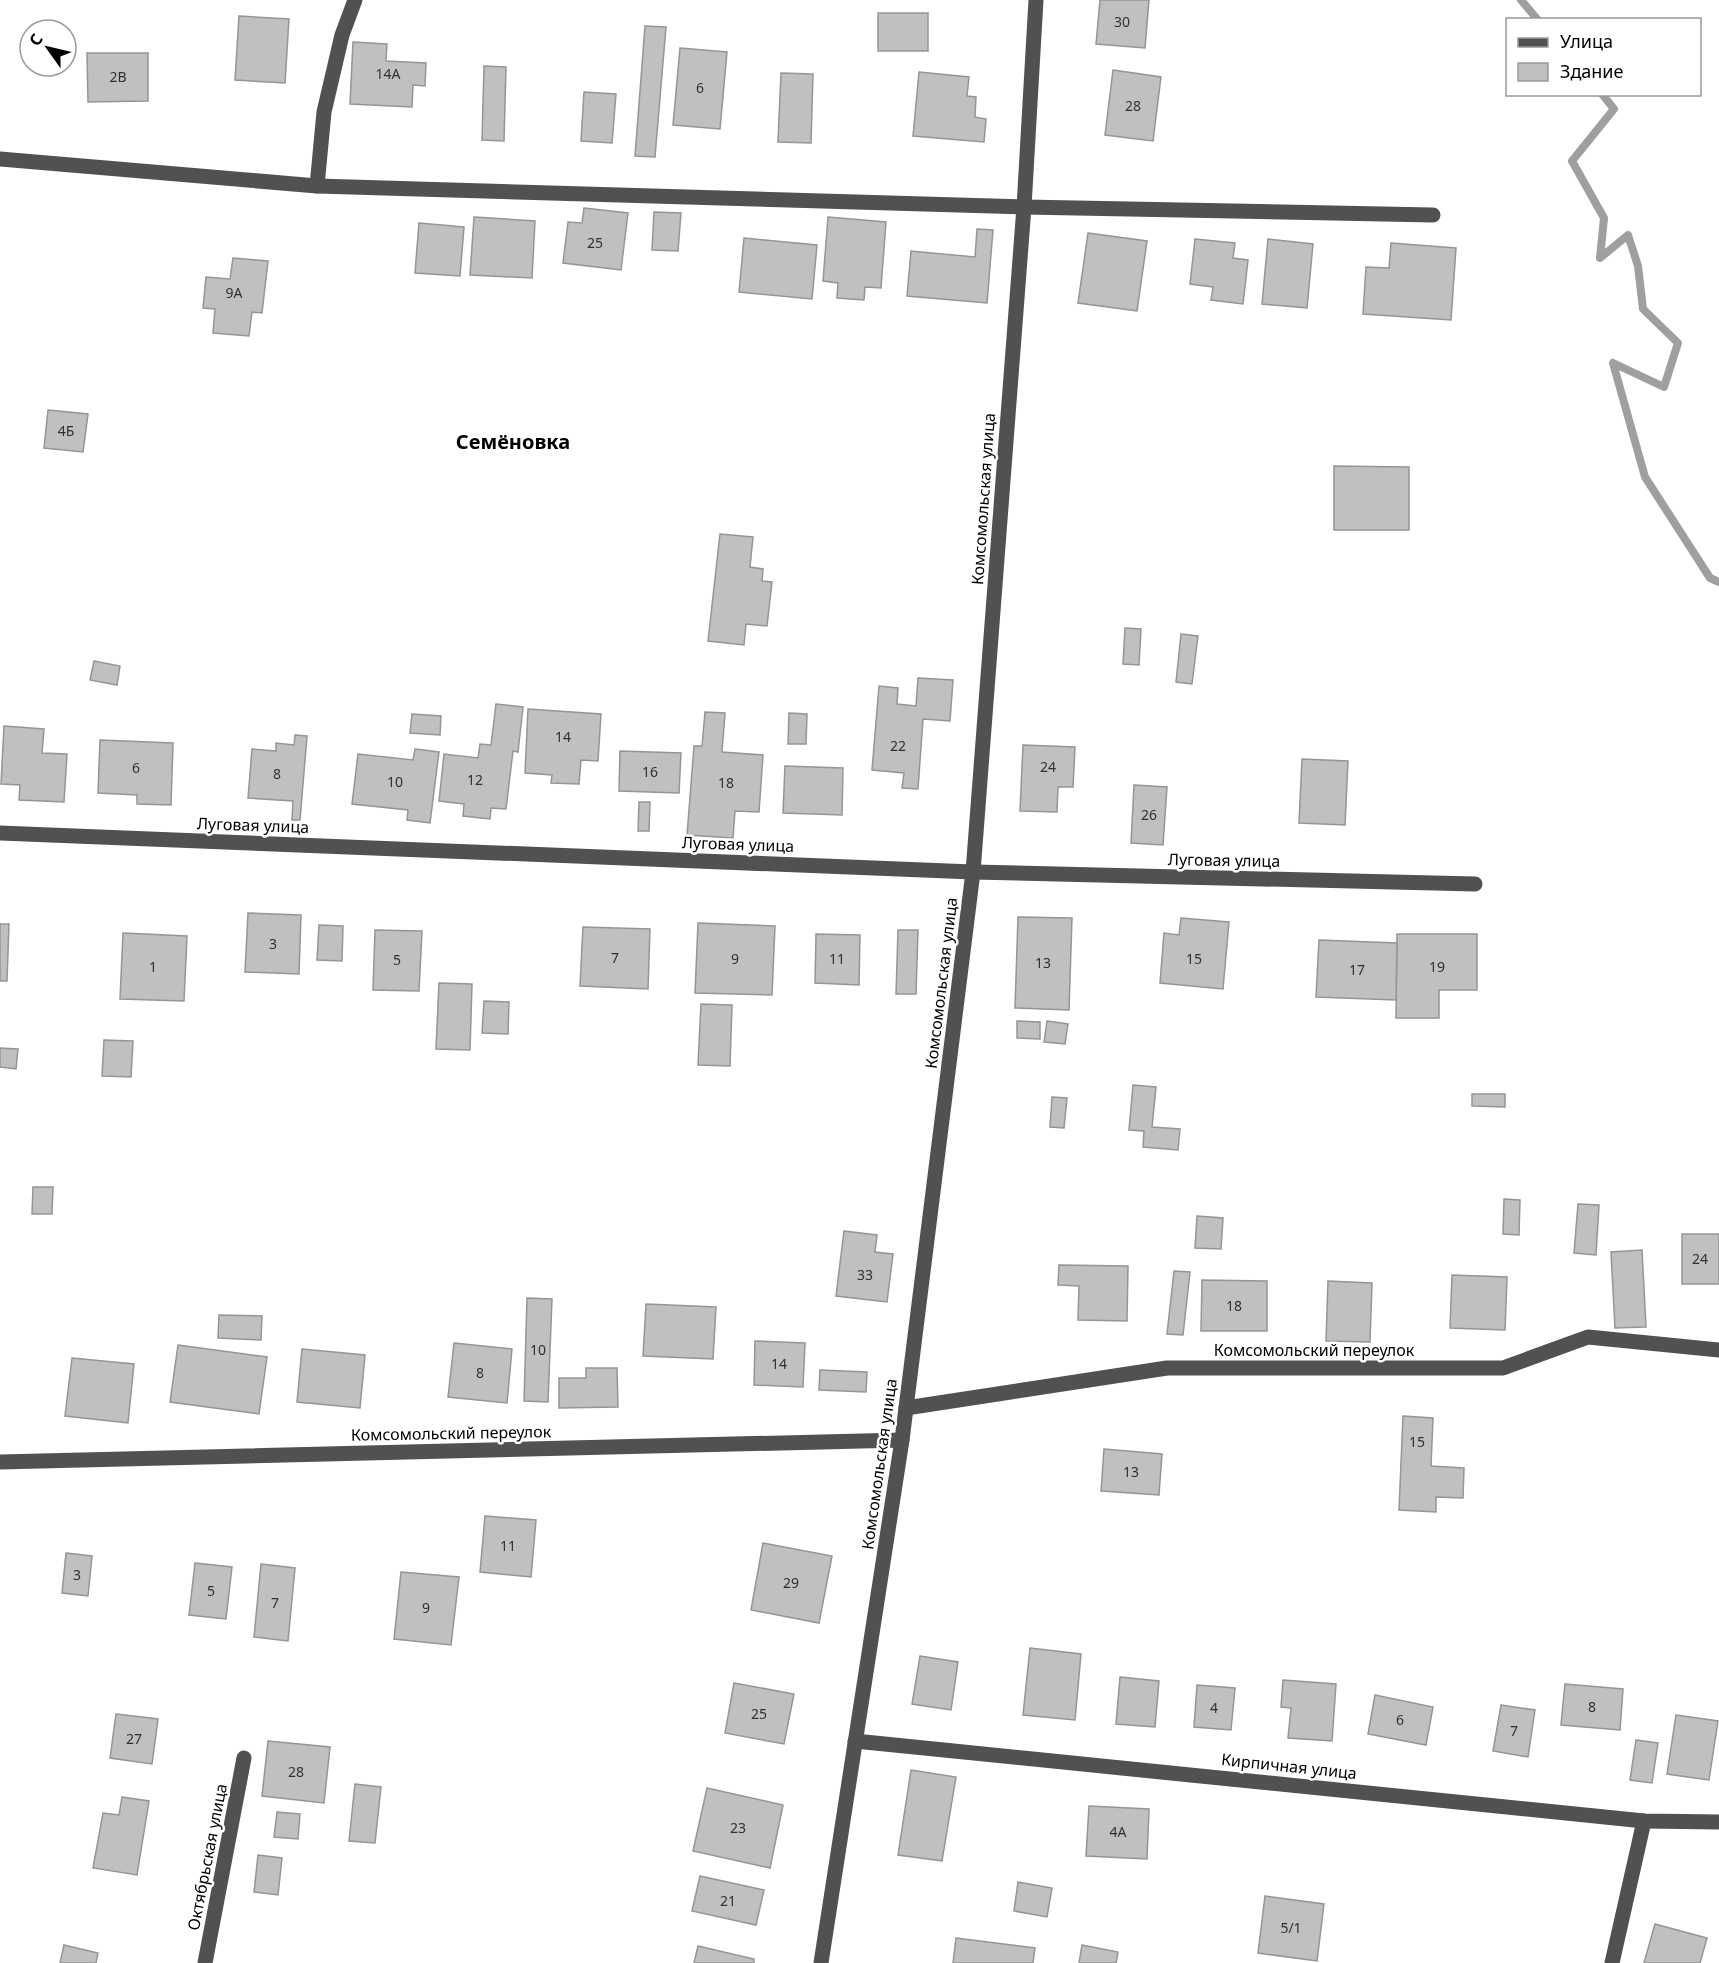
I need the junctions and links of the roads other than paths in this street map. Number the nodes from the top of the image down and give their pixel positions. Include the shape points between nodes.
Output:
1 (355, 0) edge
2 (1036, 0) edge
3 (0, 159) edge
4 (317, 186) junction
5 (1024, 207) junction
6 (1433, 215) dead end
7 (0, 833) edge
8 (973, 872) junction
9 (1475, 884) dead end
10 (1719, 1350) edge
11 (906, 1408) junction
12 (902, 1440) junction
13 (0, 1462) edge
14 (855, 1740) junction
15 (244, 1758) dead end
16 (1644, 1821) junction
17 (1719, 1822) edge
18 (205, 1963) edge
19 (821, 1963) edge
20 (1612, 1963) edge

1 - 4 street via 342,35 324,112
2 - 5 street, Комсомольская улица
3 - 4 street
4 - 5 street
5 - 6 street
5 - 8 street, Комсомольская улица
7 - 8 street, Луговая улица
8 - 9 street, Луговая улица
8 - 11 street, Комсомольская улица
10 - 11 street, Комсомольский переулок via 1588,1337 1503,1368 1167,1368
11 - 12 street, Комсомольская улица
12 - 13 street, Комсомольский переулок
12 - 14 street, Комсомольская улица
14 - 16 street, Кирпичная улица
14 - 19 street, Комсомольская улица
15 - 18 street, Октябрьская улица
16 - 17 street, Кирпичная улица
16 - 20 street

